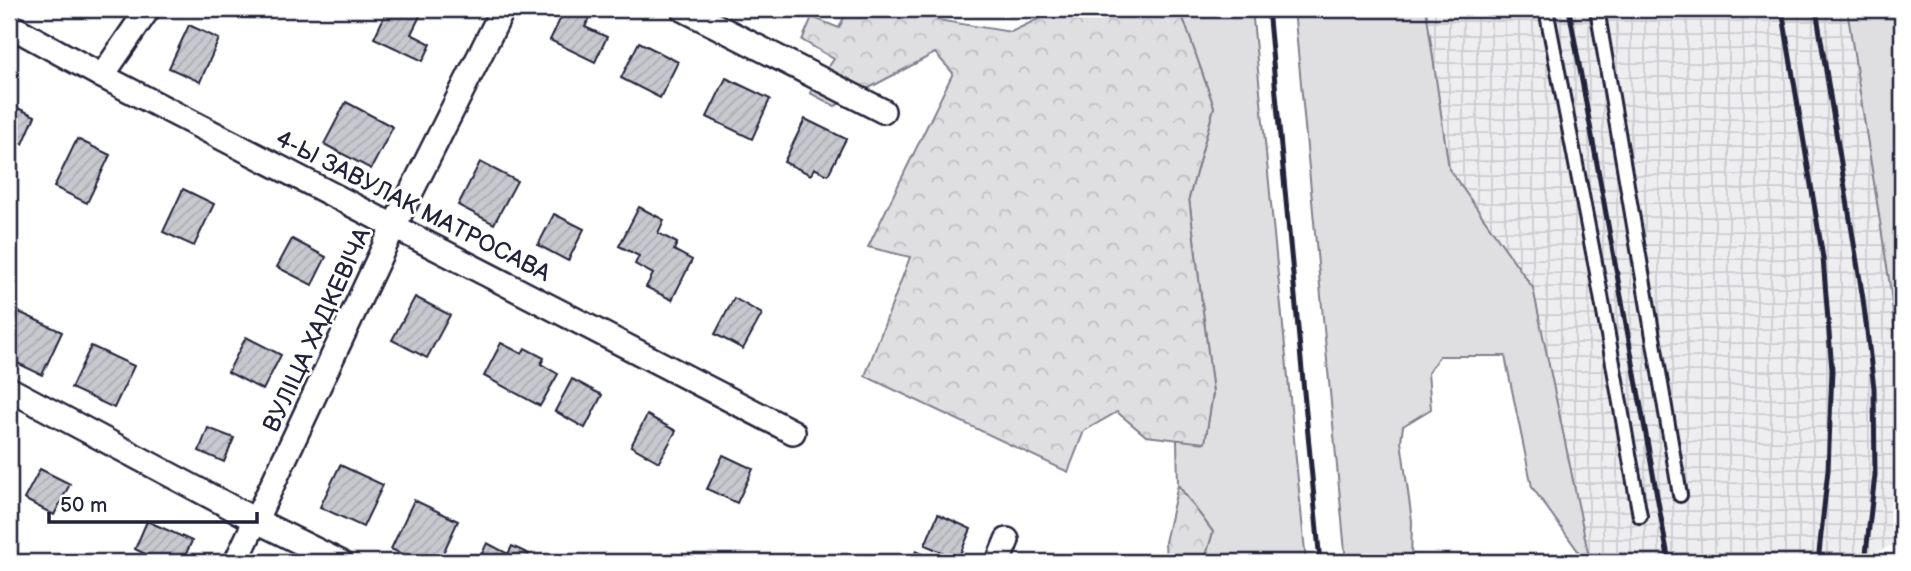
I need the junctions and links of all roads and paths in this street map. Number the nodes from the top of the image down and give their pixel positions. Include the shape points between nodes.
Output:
1 (148, 9) edge
2 (503, 9) edge
3 (683, 9) edge
4 (1546, 9) edge
5 (1597, 9) edge
6 (9, 25) edge
7 (102, 76) junction
8 (883, 111) dead end
9 (394, 226) junction
10 (9, 389) edge
11 (793, 432) dead end
12 (1680, 495) dead end
13 (1640, 516) dead end
14 (257, 521) junction
15 (1007, 540) dead end
16 (236, 562) edge
17 (340, 562) edge
18 (998, 562) edge

1 - 7 street
2 - 9 street, ВУЛІЦА ХАДКЕВІЧА
3 - 8 street
4 - 13 lane
5 - 12 lane
6 - 7 street, 4-Ы ЗАВУЛАК МАТРОСАВА
7 - 9 street, 4-Ы ЗАВУЛАК МАТРОСАВА
9 - 11 street, 4-Ы ЗАВУЛАК МАТРОСАВА
9 - 14 street, ВУЛІЦА ХАДКЕВІЧА
10 - 14 street
14 - 16 street, ВУЛІЦА ХАДКЕВІЧА
14 - 17 street
15 - 18 street

